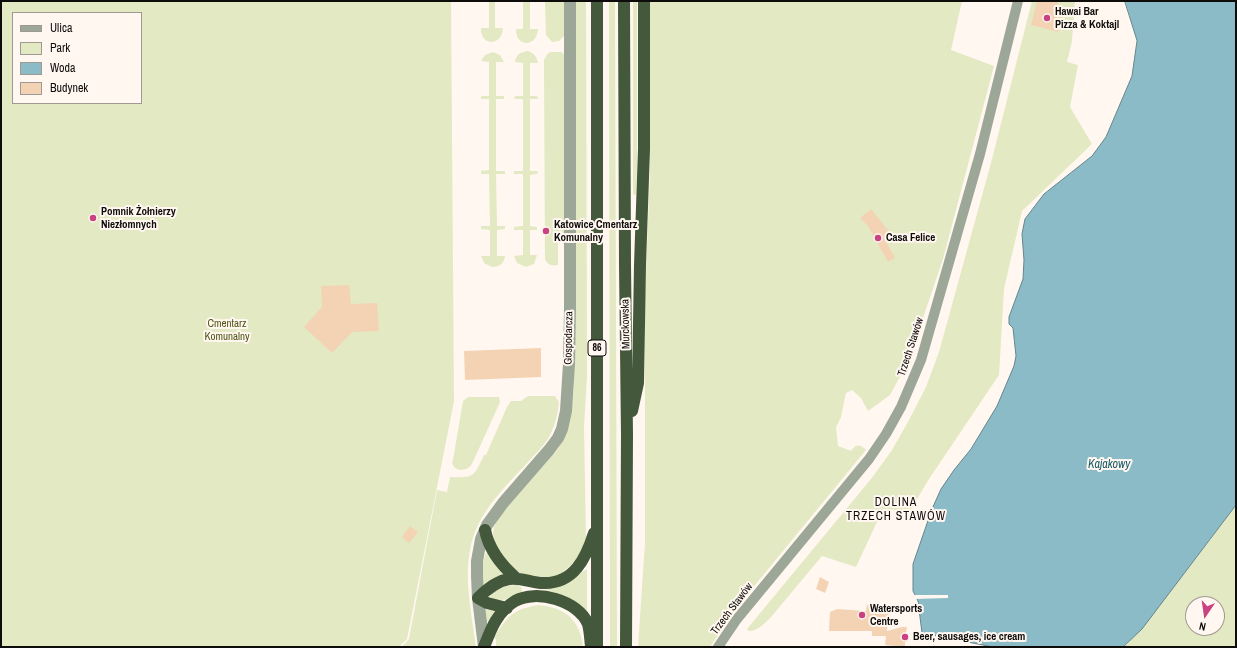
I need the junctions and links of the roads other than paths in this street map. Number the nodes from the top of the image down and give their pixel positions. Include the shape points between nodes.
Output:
1 (570, 1) edge
2 (598, 1) edge
3 (624, 1) edge
4 (644, 1) edge
5 (1018, 1) edge
6 (627, 434) junction
7 (598, 510) junction
8 (485, 530) junction
9 (516, 578) junction
10 (478, 598) junction
11 (507, 608) junction
12 (484, 647) edge
13 (591, 647) edge
14 (597, 647) edge
15 (626, 647) edge
16 (718, 647) edge

1 - 8 street, Gospodarcza via 570,308 566,411 562,429 554,444 503,503
2 - 7 highway, 86
3 - 6 highway, Murckowska
4 - 6 highway via 644,157 638,383
5 - 16 street, Trzech Stawów via 990,117 945,280 921,360 902,407 869,459 737,619
6 - 15 highway, Murckowska
7 - 9 highway via 594,533 584,561 575,571 564,579 552,582
7 - 14 highway, 86
8 - 9 highway via 499,561
8 - 10 street, Gospodarcza via 477,561
9 - 10 highway via 500,582
10 - 11 highway
10 - 12 street, Gospodarcza
11 - 12 highway via 492,625
11 - 13 highway via 525,597 549,597 562,601 580,613 588,624

